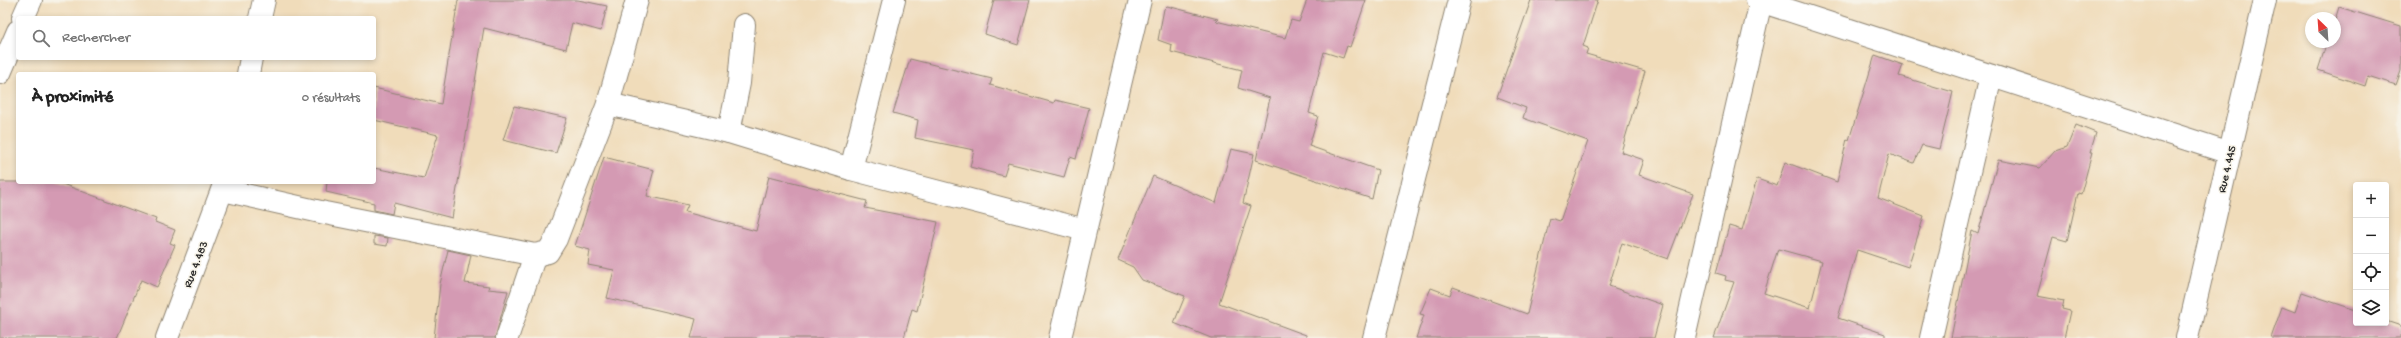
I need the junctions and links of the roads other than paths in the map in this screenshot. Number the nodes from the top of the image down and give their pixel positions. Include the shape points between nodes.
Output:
1 (31, 0) edge
2 (264, 0) edge
3 (637, 0) edge
4 (894, 0) edge
5 (1140, 0) edge
6 (1459, 0) edge
7 (2265, 0) edge
8 (1759, 1) edge
9 (24, 16) edge
10 (260, 16) edge
11 (744, 25) dead end
12 (16, 36) edge
13 (252, 60) edge
14 (248, 72) edge
15 (0, 73) edge
16 (1991, 76) junction
17 (608, 104) junction
18 (728, 132) junction
19 (2230, 153) junction
20 (850, 169) junction
21 (224, 186) edge
22 (1085, 230) junction
23 (535, 256) junction
24 (167, 338) edge
25 (507, 338) edge
26 (1060, 338) edge
27 (1374, 338) edge
28 (1684, 338) edge
29 (1931, 338) edge
30 (2187, 338) edge

1 - 9 street
2 - 10 street
3 - 17 street
4 - 20 street
5 - 22 street
6 - 27 street
7 - 19 street, Rue 4.445
8 - 16 street
8 - 28 street
11 - 18 street via 739,83
12 - 15 street
13 - 14 street
16 - 19 street
16 - 29 street
17 - 18 street
17 - 23 street via 556,239 548,252
18 - 20 street
19 - 30 street, Rue 4.445
20 - 22 street
21 - 23 street via 318,212
21 - 24 street, Rue 4.483
22 - 26 street
23 - 25 street

